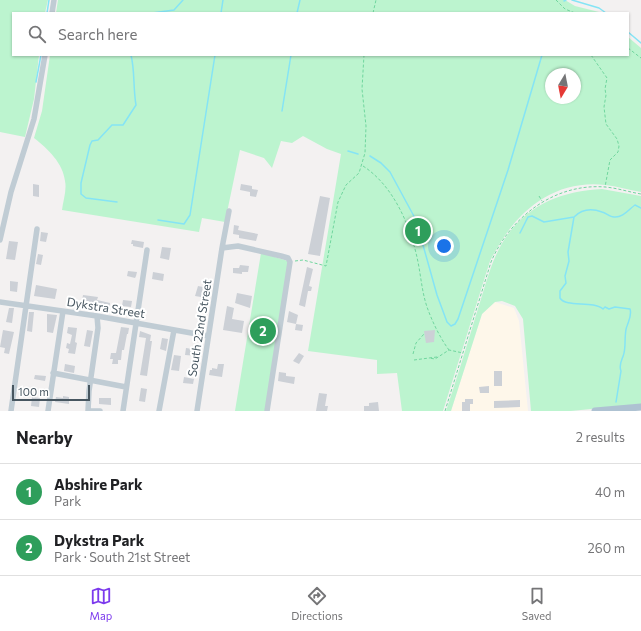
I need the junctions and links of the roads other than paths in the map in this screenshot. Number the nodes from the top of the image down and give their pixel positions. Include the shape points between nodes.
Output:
1 (54, 0) edge
2 (52, 12) edge
3 (45, 56) edge
4 (229, 211) dead end
5 (37, 229) dead end
6 (0, 240) edge
7 (222, 248) junction
8 (147, 250) dead end
9 (0, 302) edge
10 (26, 306) junction
11 (64, 311) junction
12 (97, 316) junction
13 (136, 322) junction
14 (174, 330) junction
15 (208, 336) junction
16 (53, 373) junction
17 (91, 381) junction
18 (126, 387) junction
19 (641, 407) edge
20 (11, 411) edge
21 (48, 411) edge
22 (88, 411) edge
23 (100, 411) edge
24 (123, 411) edge
25 (159, 411) edge
26 (197, 411) edge
27 (267, 411) edge
28 (595, 411) edge

1 - 2 street
3 - 6 street via 34,119 11,192
4 - 7 street, South 22nd Street
5 - 10 street
7 - 15 street, South 22nd Street
7 - 27 street via 238,246 285,257 290,262
8 - 13 street
9 - 10 street, Dykstra Street
10 - 11 street, Dykstra Street
10 - 20 street
11 - 12 street, Dykstra Street
11 - 16 street
12 - 13 street, Dykstra Street
12 - 17 street via 98,328
13 - 14 street, Dykstra Street
13 - 18 street
14 - 15 street, Dykstra Street
14 - 25 street
15 - 26 street, South 22nd Street
16 - 17 street
16 - 21 street
17 - 18 street
17 - 22 street
18 - 24 street
19 - 28 main road
22 - 23 street

